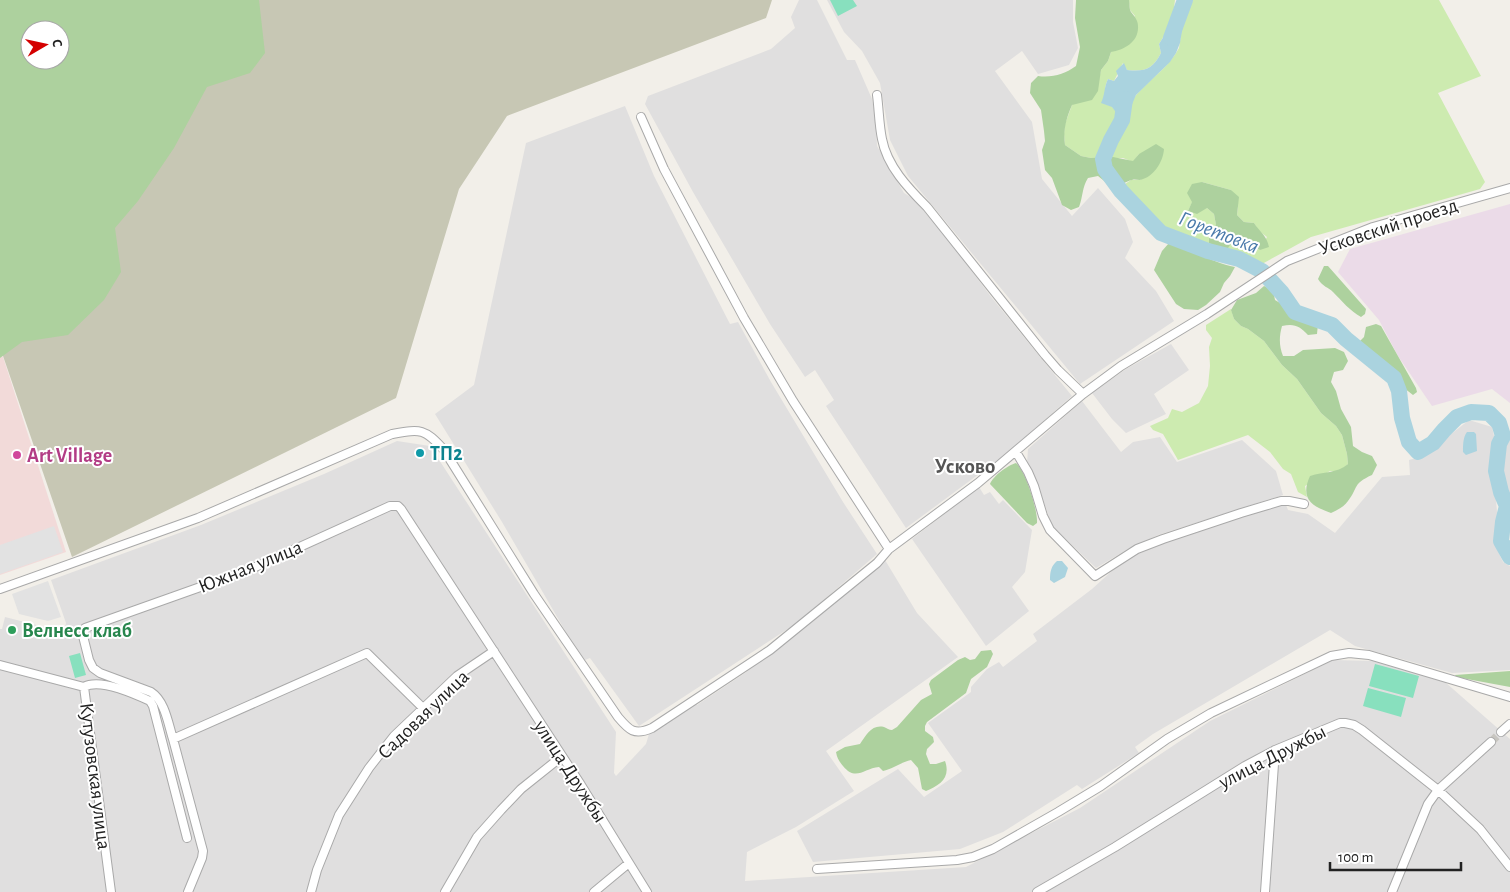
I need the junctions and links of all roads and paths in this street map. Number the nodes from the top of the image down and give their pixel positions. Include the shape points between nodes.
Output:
1 (877, 95) dead end
2 (642, 117) dead end
3 (1510, 188) edge
4 (1084, 394) junction
5 (1016, 452) junction
6 (1304, 504) dead end
7 (889, 549) junction
8 (1, 591) edge
9 (494, 651) junction
10 (0, 665) edge
11 (84, 687) junction
12 (1510, 697) edge
13 (423, 708) junction
14 (1510, 724) edge
15 (1501, 732) tunnel mouth
16 (173, 739) junction
17 (1491, 742) tunnel mouth
18 (1275, 750) junction
19 (561, 757) junction
20 (1438, 790) junction
21 (187, 838) dead end
22 (628, 863) junction
23 (1510, 867) edge
24 (816, 869) dead end
25 (111, 892) edge
26 (188, 892) edge
27 (311, 892) edge
28 (445, 892) edge
29 (594, 892) edge
30 (647, 892) edge
31 (1037, 892) edge
32 (1265, 892) edge
33 (1392, 892) edge

1 - 4 street via 884,148 909,190 927,207 1051,362
2 - 7 street via 664,169 744,318 793,401
3 - 4 street, Усковский проезд via 1353,234 1305,253 1269,272 1121,366
4 - 5 street, Усковский проезд
5 - 6 street via 1028,472 1050,530 1095,576 1137,549 1190,529 1281,501
5 - 7 street, Усковский проезд
7 - 8 street, Усковский проезд via 877,563 770,650 643,732 628,728 618,717 534,594 444,450 430,435 414,430 392,434 198,518
9 - 13 street, Садовая улица via 457,676
9 - 16 street, Южная улица via 401,509 390,506 251,568 85,628 83,636 93,668 156,695
9 - 19 street, улица Дружбы
10 - 11 street, Кутузовская улица
11 - 21 street via 89,684 110,686 150,701
11 - 25 street, Кутузовская улица
12 - 24 street via 1370,655 1349,653 1331,656 1211,713 1166,739 1101,786 973,857
13 - 16 street via 367,653
13 - 27 street, Садовая улица via 394,736 369,768 340,815
14 - 15 street
16 - 26 street, Южная улица via 203,851
17 - 20 street
18 - 20 street, улица Дружбы via 1329,727 1345,723 1354,725
18 - 31 street, улица Дружбы
18 - 32 street
19 - 22 street, улица Дружбы
19 - 28 street via 521,789 477,837
20 - 23 street, улица Дружбы via 1480,829
20 - 33 street via 1428,804
22 - 29 street
22 - 30 street, улица Дружбы

